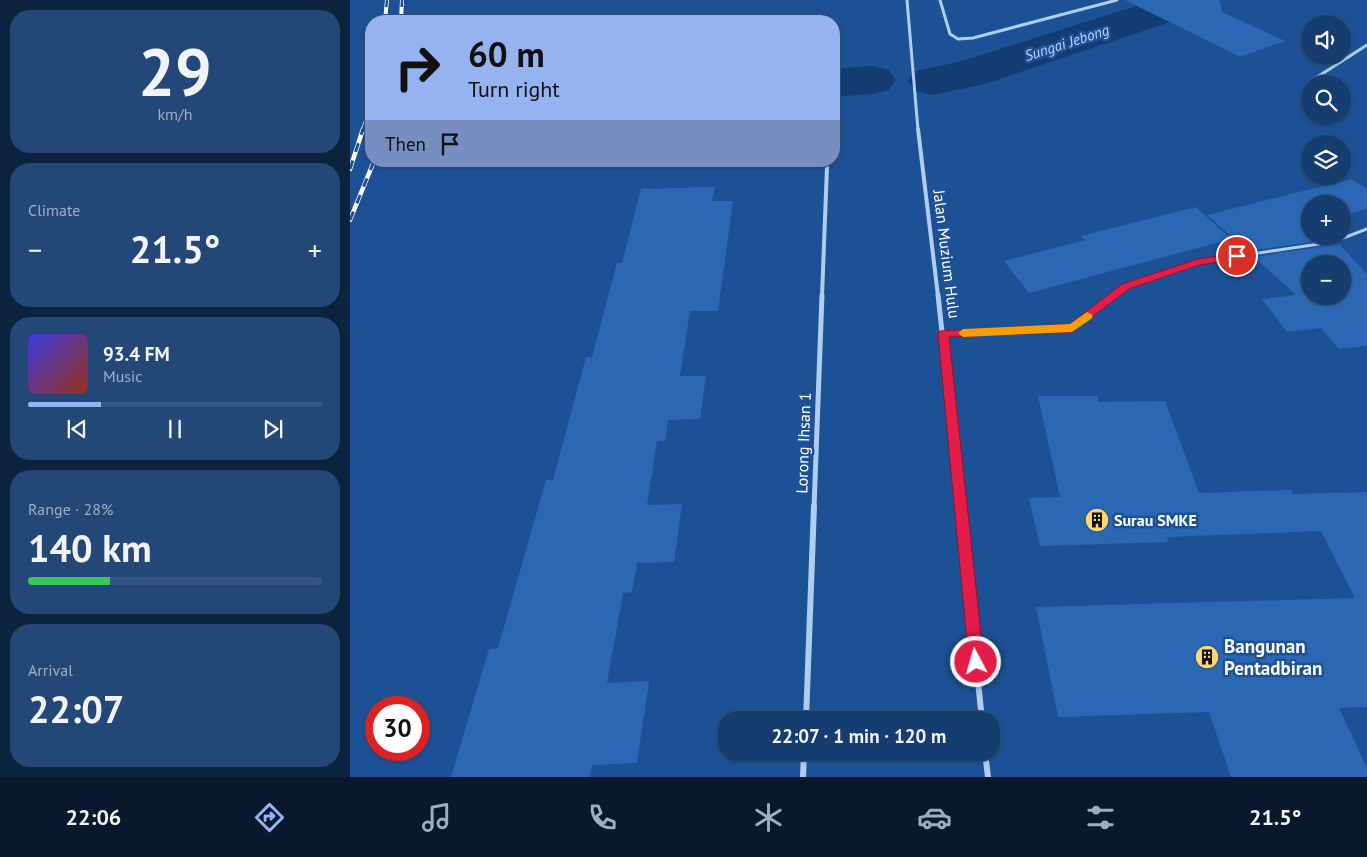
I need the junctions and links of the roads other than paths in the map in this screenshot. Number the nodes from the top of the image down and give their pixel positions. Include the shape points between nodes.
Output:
1 (907, 0) edge
2 (940, 0) edge
3 (1117, 0) edge
4 (1367, 45) edge
5 (1320, 75) edge
6 (827, 168) dead end
7 (1367, 229) edge
8 (943, 334) junction
9 (806, 711) edge
10 (981, 711) edge
11 (804, 761) edge
12 (986, 761) edge
13 (804, 777) edge
14 (988, 777) edge

1 - 8 street, Jalan Muzium Hulu via 914,100
2 - 3 street via 950,34 958,39 973,38
4 - 5 street
6 - 9 street, Lorong Ihsan 1
7 - 8 lane via 1333,242 1198,262 1125,286 1072,328
8 - 10 street, Jalan Muzium Hulu
11 - 13 street
12 - 14 street

